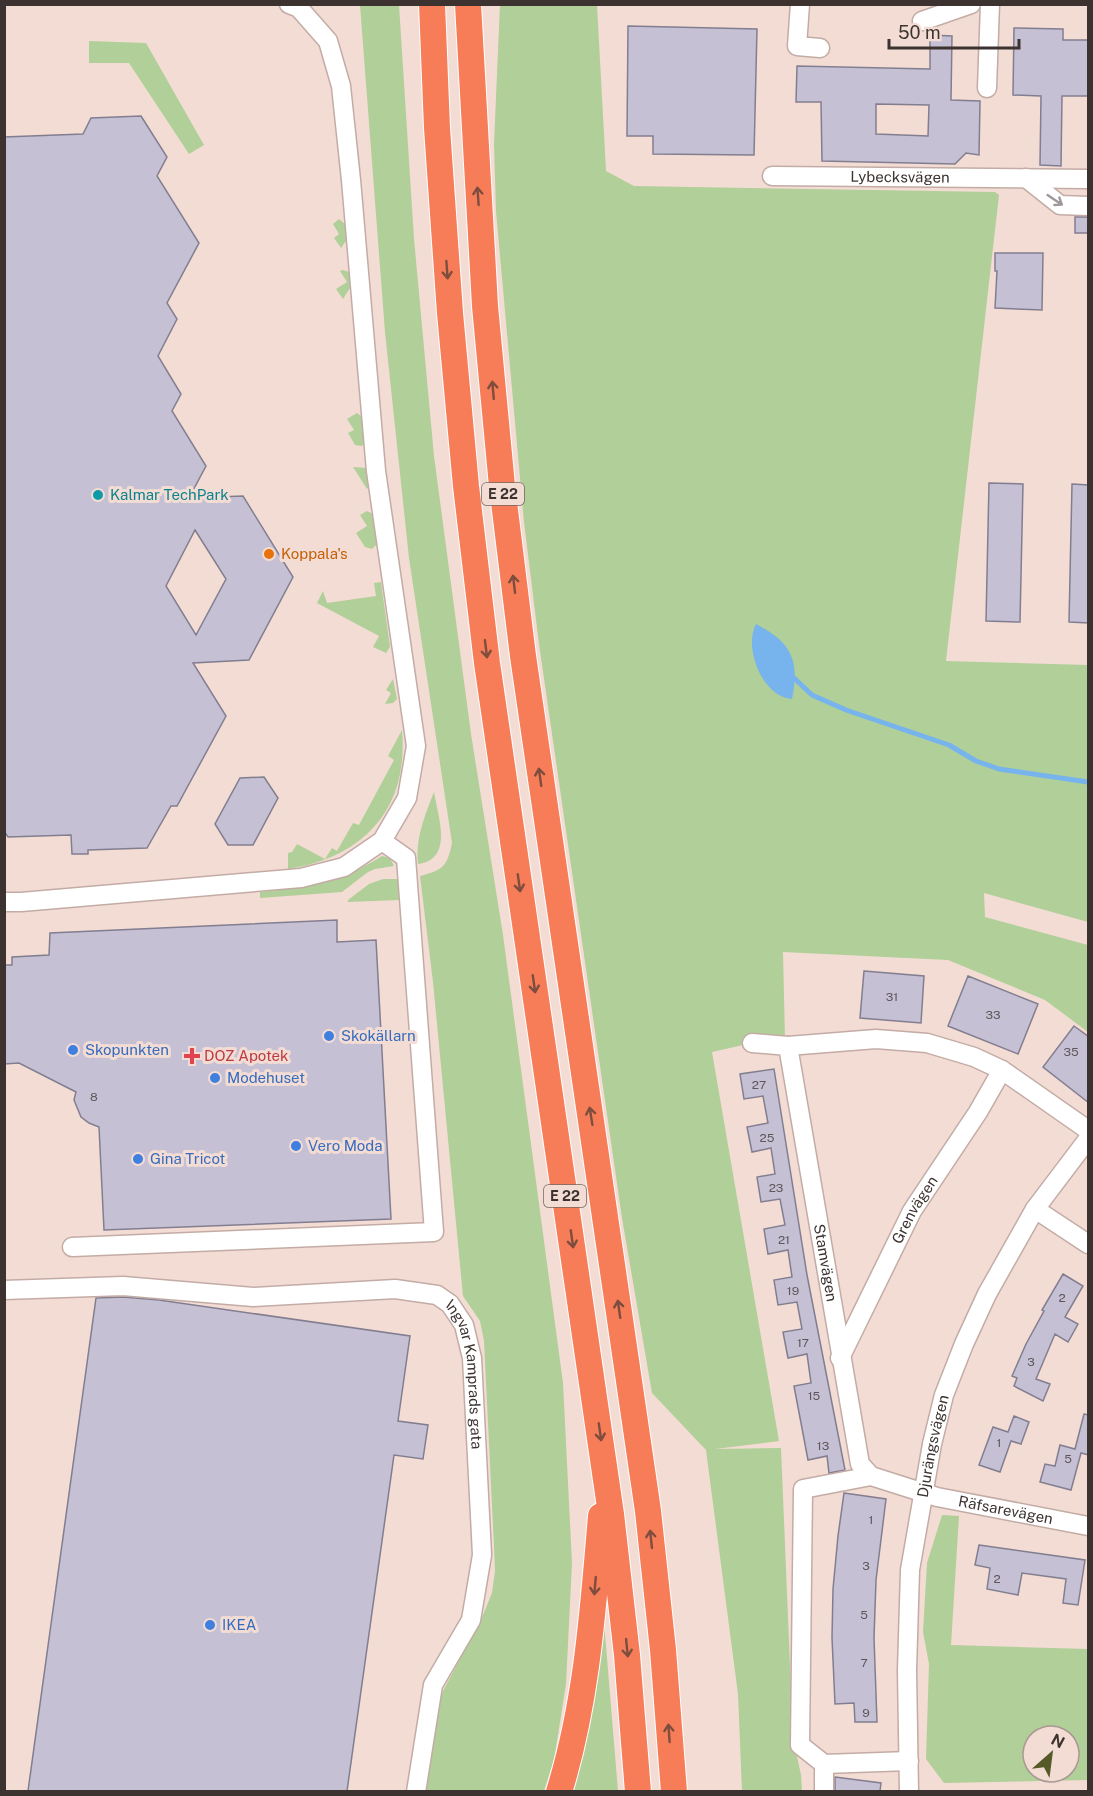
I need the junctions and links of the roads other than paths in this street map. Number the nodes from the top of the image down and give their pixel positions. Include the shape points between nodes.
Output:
1 (420, 4) edge
2 (432, 4) edge
3 (468, 4) edge
4 (483, 4) edge
5 (800, 4) edge
6 (971, 4) edge
7 (990, 4) edge
8 (296, 6) edge
9 (922, 21) dead end
10 (820, 48) dead end
11 (987, 88) dead end
12 (437, 128) junction
13 (475, 150) junction
14 (772, 176) dead end
15 (1026, 178) junction
16 (1089, 179) edge
17 (1089, 206) edge
18 (382, 841) junction
19 (4, 902) edge
20 (752, 1043) dead end
21 (788, 1046) junction
22 (1002, 1070) junction
23 (1089, 1130) edge
24 (1089, 1139) edge
25 (1035, 1209) junction
26 (1089, 1244) edge
27 (72, 1247) dead end
28 (4, 1290) edge
29 (840, 1358) junction
30 (605, 1465) junction
31 (871, 1476) junction
32 (923, 1492) junction
33 (1089, 1526) edge
34 (909, 1761) junction
35 (824, 1764) junction
36 (416, 1791) edge
37 (559, 1791) edge
38 (638, 1791) edge
39 (674, 1791) edge
40 (824, 1791) edge
41 (909, 1791) edge

1 - 12 highway
2 - 12 highway, E 22
3 - 13 highway, E 22
4 - 13 highway
5 - 10 street via 796,46
6 - 9 street
7 - 11 street
8 - 18 street via 328,41 341,86 376,471 416,746 407,798
12 -> 30 highway, E 22 via 466,486 487,663
39 -> 13 highway, E 22 via 648,1511 524,667 506,520 485,306
14 - 15 street, Lybecksvägen via 999,174
15 - 16 street, Lybecksvägen
15 -> 17 street via 1060,205
18 - 19 street via 344,867 302,878
18 - 27 street via 406,858 434,1232
20 - 21 street
21 - 22 street via 876,1038 927,1043
21 - 29 street, Stamvägen
22 - 23 street
22 - 29 street, Grenvägen via 912,1211
24 - 25 street, Djurängsvägen
25 - 26 street
25 - 32 street, Djurängsvägen via 987,1294 960,1354 944,1395
28 - 36 street, Ingvar Kamprads gata via 123,1286 253,1297 395,1289 437,1295 450,1304 464,1325 472,1359 482,1556 471,1620 433,1685
29 - 31 street, Stamvägen via 860,1464
30 -> 37 highway via 588,1660
30 -> 38 highway, E 22
31 - 32 street
31 - 35 street via 803,1489 800,1745
32 - 33 street, Räfsarevägen
32 - 34 street, Djurängsvägen via 910,1570
34 - 35 street
34 - 41 street, Djurängsvägen
35 - 40 street

